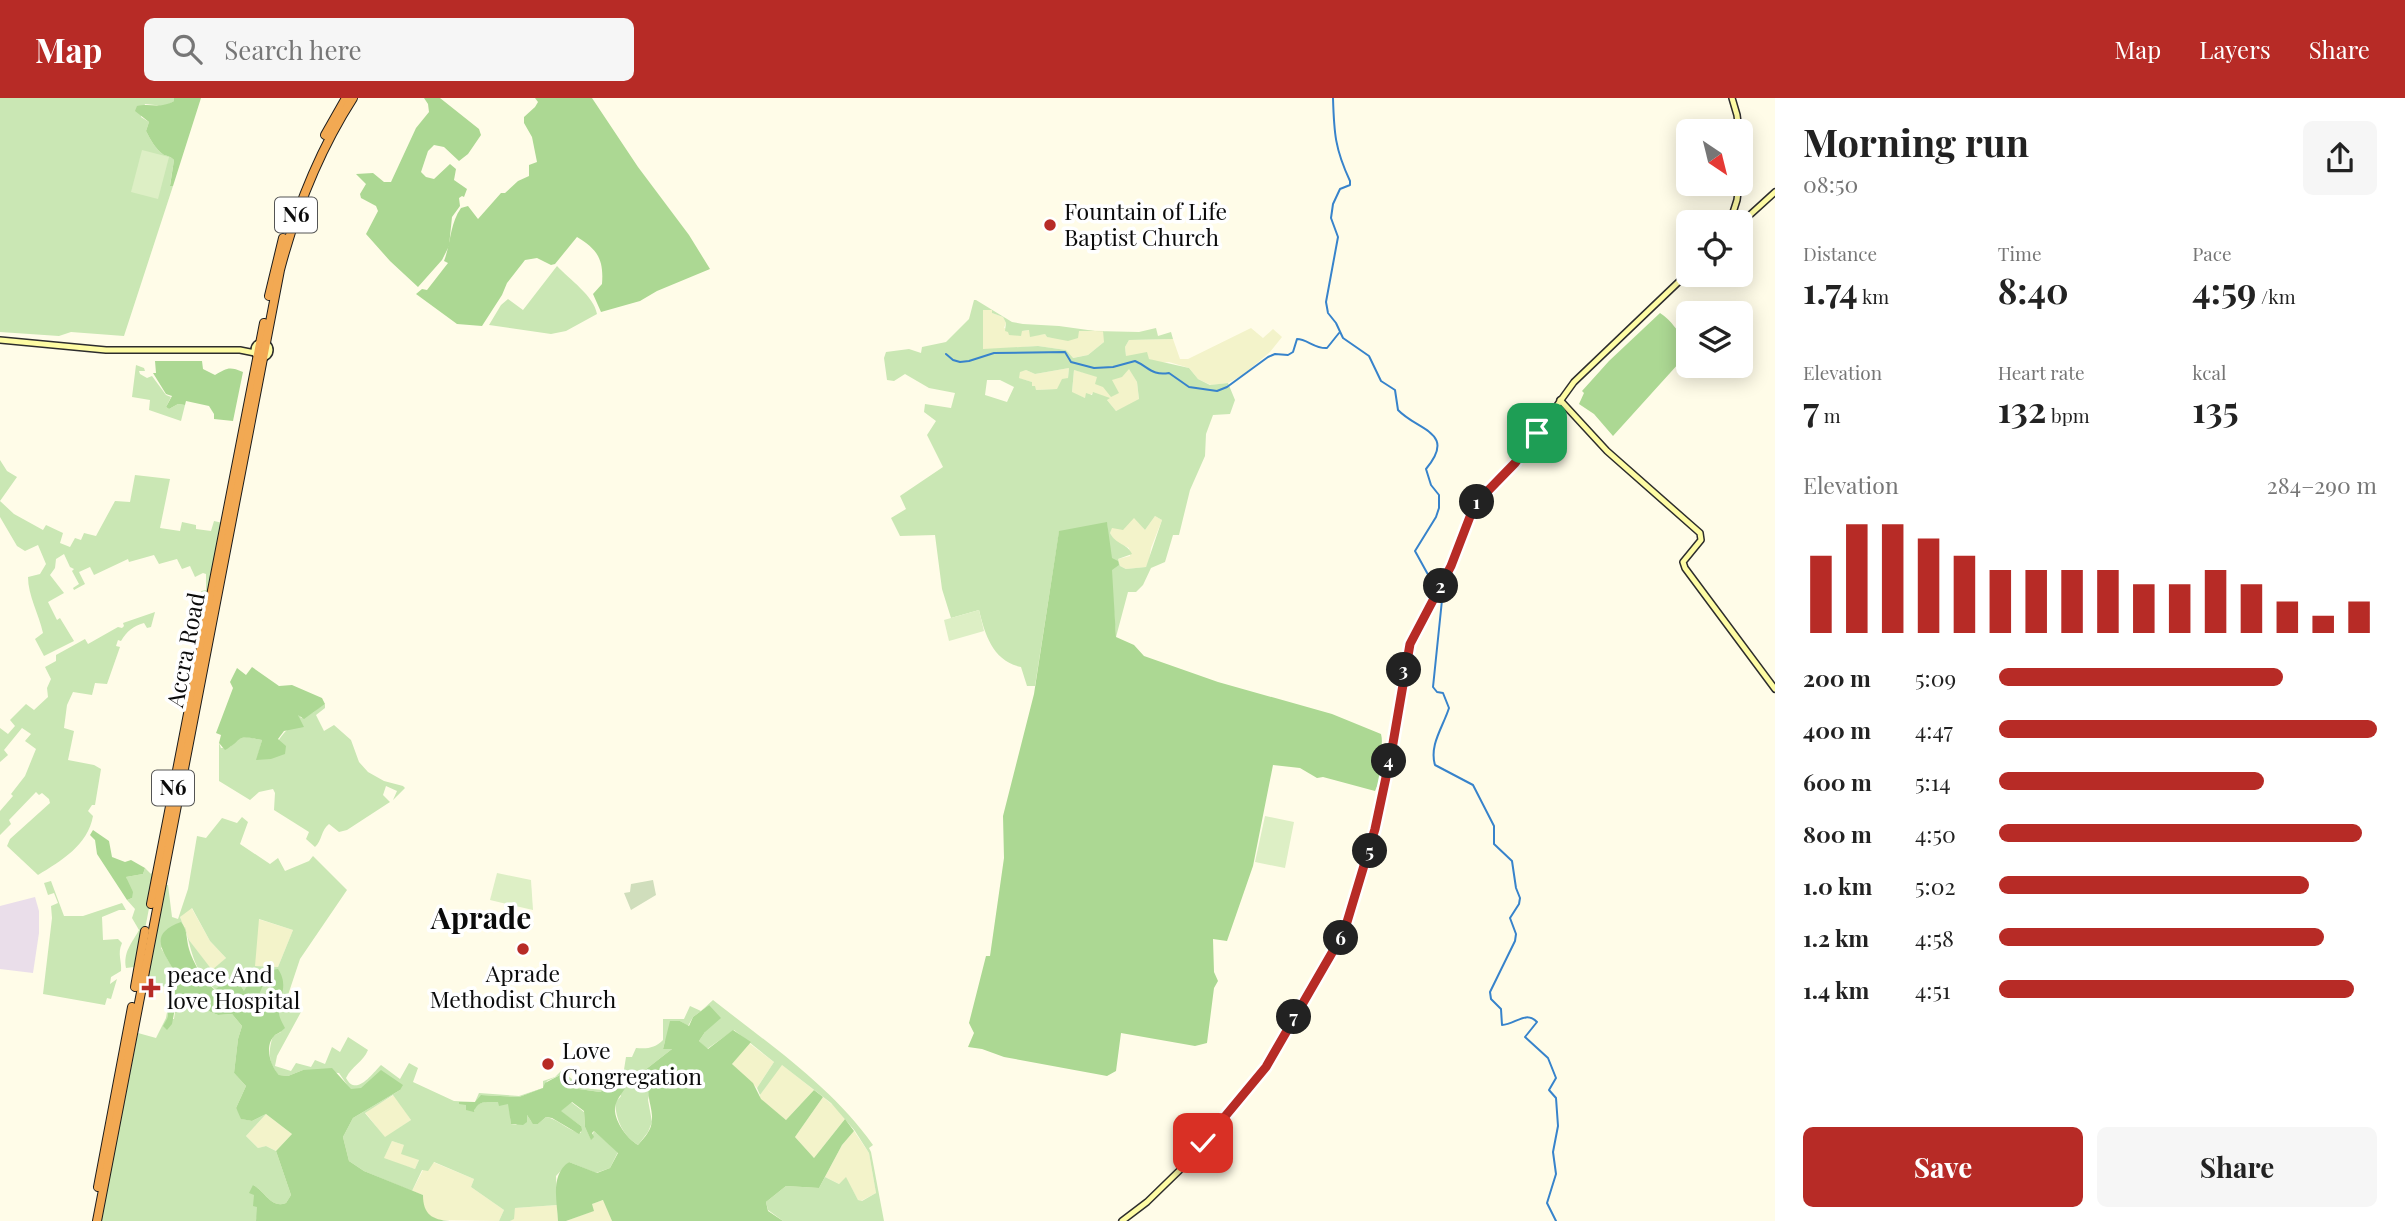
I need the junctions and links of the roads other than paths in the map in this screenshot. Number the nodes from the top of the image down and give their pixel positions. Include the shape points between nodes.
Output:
1 (346, 98) edge
2 (353, 98) edge
3 (1732, 98) edge
4 (1738, 119) edge
5 (1775, 192) edge
6 (1753, 211) edge
7 (1676, 284) edge
8 (0, 340) edge
9 (260, 343) junction
10 (240, 350) junction
11 (259, 355) junction
12 (1560, 400) junction
13 (1775, 689) edge
14 (94, 1221) edge
15 (1122, 1221) edge

1 - 9 highway, Accra Road / N6 via 292,211
2 - 9 highway, Accra Road / N6 via 300,202
3 - 4 street
5 - 6 street
7 - 12 street
8 - 10 street via 114,350
9 - 10 street
9 - 11 highway, Accra Road / N6
10 - 11 street
11 - 14 highway, Accra Road / N6
12 - 13 street via 1607,451 1700,533 1701,540 1683,562 1685,568
12 - 15 street via 1522,454 1478,501 1458,552 1415,632 1375,829 1344,932 1259,1077 1183,1167

